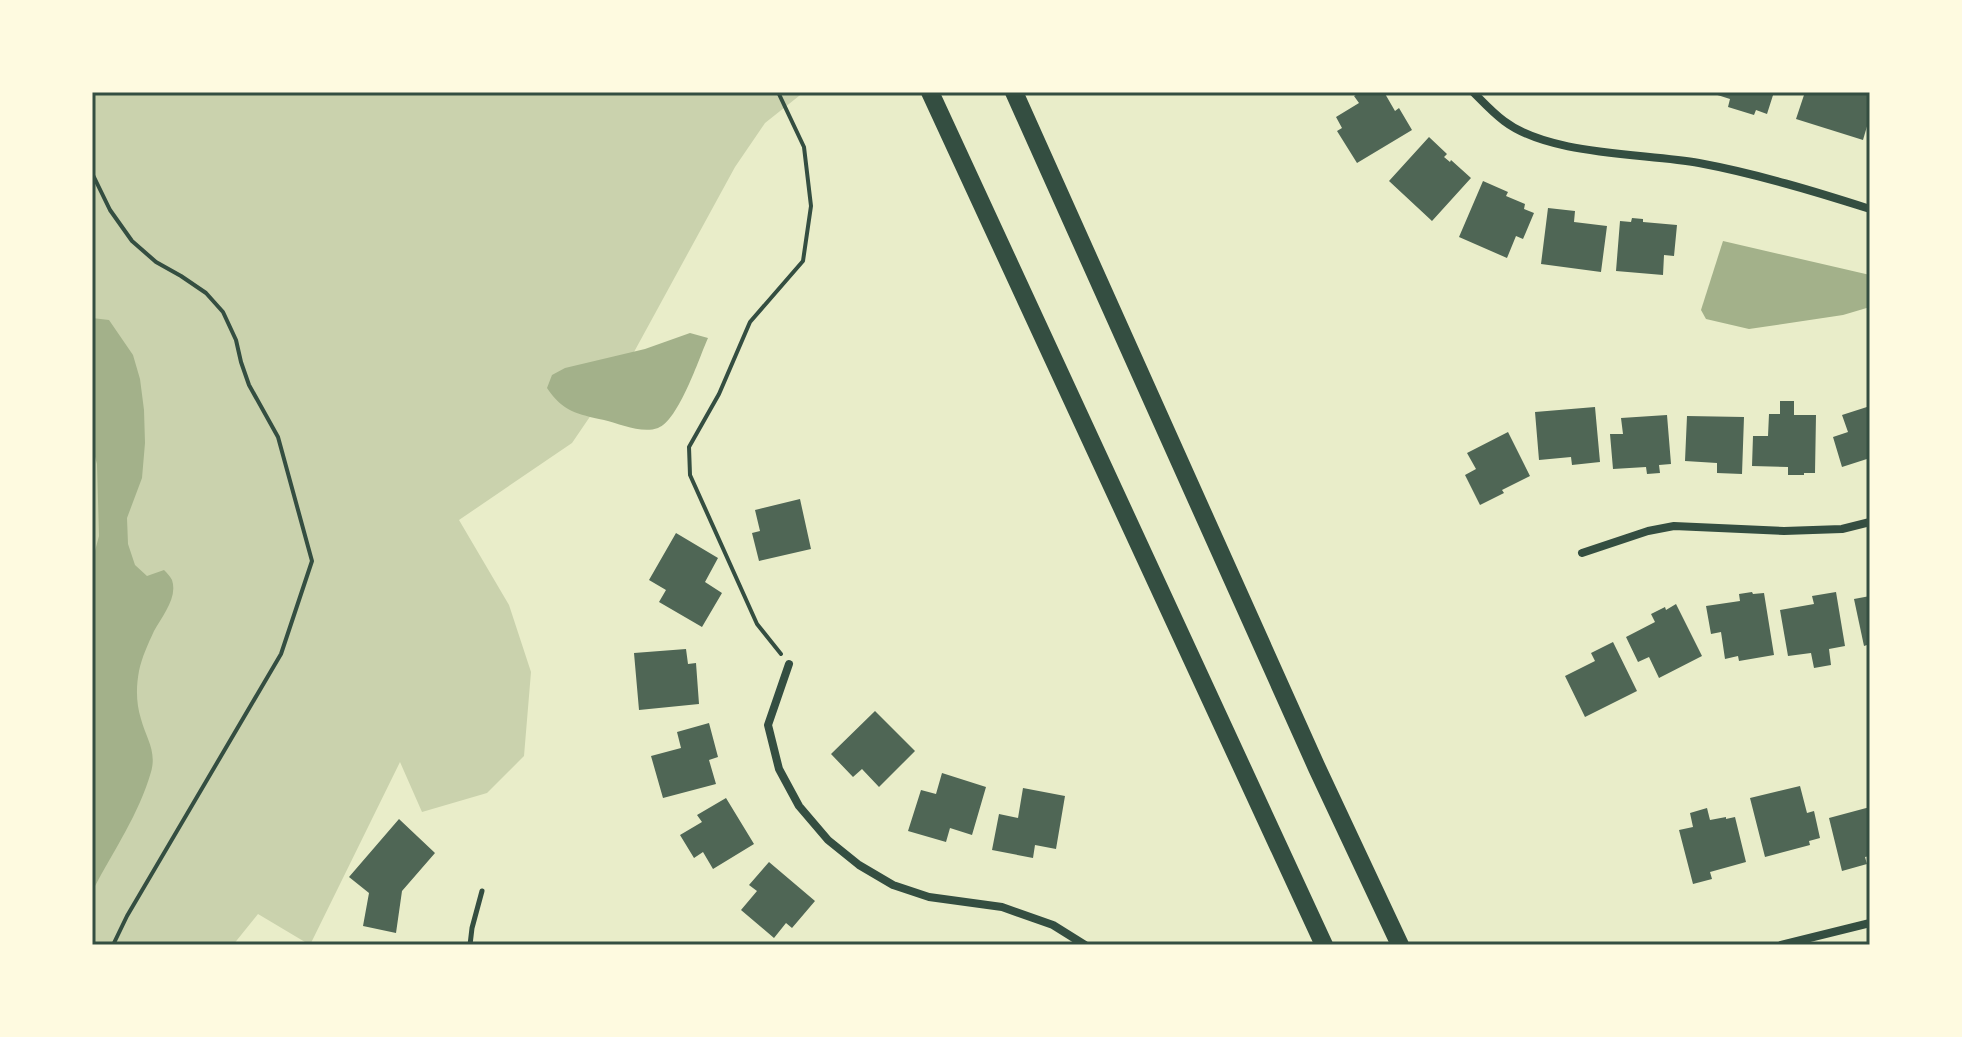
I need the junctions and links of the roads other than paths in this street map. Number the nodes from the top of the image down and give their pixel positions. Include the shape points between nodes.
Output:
1 (930, 92) edge
2 (1014, 92) edge
3 (1473, 92) edge
4 (1870, 209) edge
5 (1870, 522) edge
6 (1582, 553) dead end
7 (789, 664) road end
8 (482, 891) dead end
9 (1870, 923) edge
10 (470, 945) edge
11 (1085, 945) edge
12 (1324, 945) edge
13 (1400, 945) edge
14 (1781, 945) edge

1 - 12 highway
2 - 13 highway
3 - 4 street via 1506,123 1539,139 1577,149 1699,163
5 - 6 street via 1842,529 1784,531 1674,526
7 - 11 street via 768,725 779,769 799,806 828,840 893,885 929,897 1002,907 1053,925
8 - 10 lane
9 - 14 street

